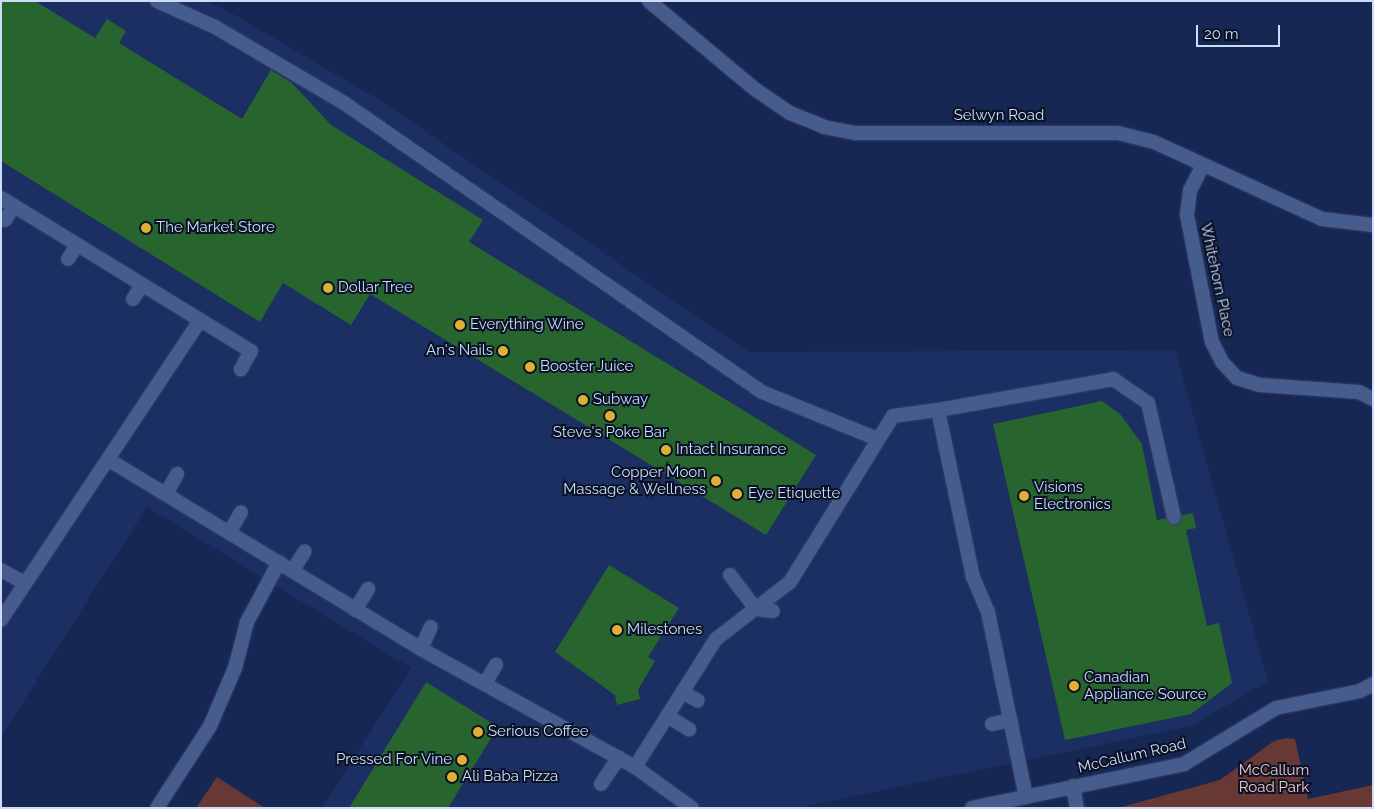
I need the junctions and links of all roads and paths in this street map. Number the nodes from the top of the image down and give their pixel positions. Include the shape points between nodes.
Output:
1 (157, 1) edge
2 (649, 1) edge
3 (1202, 165) junction
4 (1, 198) edge
5 (14, 206) junction
6 (5, 220) dead end
7 (1373, 225) edge
8 (77, 245) junction
9 (68, 259) dead end
10 (142, 285) junction
11 (133, 299) dead end
12 (200, 320) junction
13 (241, 369) dead end
14 (1373, 399) edge
15 (938, 410) junction
16 (878, 439) junction
17 (109, 460) junction
18 (177, 474) dead end
19 (166, 494) junction
20 (241, 512) dead end
21 (1174, 517) dead end
22 (229, 533) junction
23 (305, 551) dead end
24 (280, 562) junction
25 (1, 570) edge
26 (293, 570) junction
27 (730, 575) dead end
28 (24, 583) junction
29 (368, 589) dead end
30 (756, 609) junction
31 (355, 610) junction
32 (773, 611) dead end
33 (1, 620) edge
34 (432, 627) dead end
35 (420, 649) junction
36 (496, 665) dead end
37 (486, 682) junction
38 (1373, 684) edge
39 (682, 692) junction
40 (698, 701) dead end
41 (667, 716) junction
42 (1011, 720) junction
43 (992, 724) dead end
44 (689, 729) dead end
45 (619, 757) junction
46 (636, 767) junction
47 (601, 784) dead end
48 (1072, 786) junction
49 (1026, 797) junction
50 (157, 808) edge
51 (692, 808) edge
52 (972, 808) edge
53 (1078, 808) edge

1 - 16 street via 215,27 344,104 762,392
2 - 3 street, Selwyn Road via 756,90 790,113 824,127 856,133 1118,133 1154,142
3 - 7 street, Selwyn Road via 1322,219
3 - 14 street, Whitehorn Place via 1190,190 1187,215 1212,342 1222,362 1237,378 1260,386 1359,392
4 - 5 street
5 - 6 street
5 - 8 street
8 - 9 street
8 - 10 street
10 - 11 street
10 - 12 street
12 - 13 street via 251,351
12 - 17 street
15 - 16 street via 892,416
15 - 21 street via 1113,379 1148,403
15 - 42 street via 973,577 988,612
16 - 30 street via 843,508 790,582
17 - 19 street
17 - 28 street
18 - 19 street
19 - 22 street
20 - 22 street
22 - 24 street
23 - 26 street
24 - 26 street
24 - 50 street via 247,622 235,668 210,726
25 - 28 street
26 - 31 street
27 - 30 street
28 - 33 street
29 - 31 street
30 - 32 street
30 - 39 street via 716,639
31 - 35 street
34 - 35 street
35 - 37 street
36 - 37 street
37 - 45 street
38 - 48 street, McCallum Road via 1360,691 1276,708 1184,764
39 - 40 street
39 - 41 street
41 - 44 street
41 - 46 street
42 - 43 street
42 - 49 street
45 - 46 street
45 - 47 street
46 - 51 street
48 - 49 street, McCallum Road
48 - 53 street
49 - 52 street, McCallum Road

